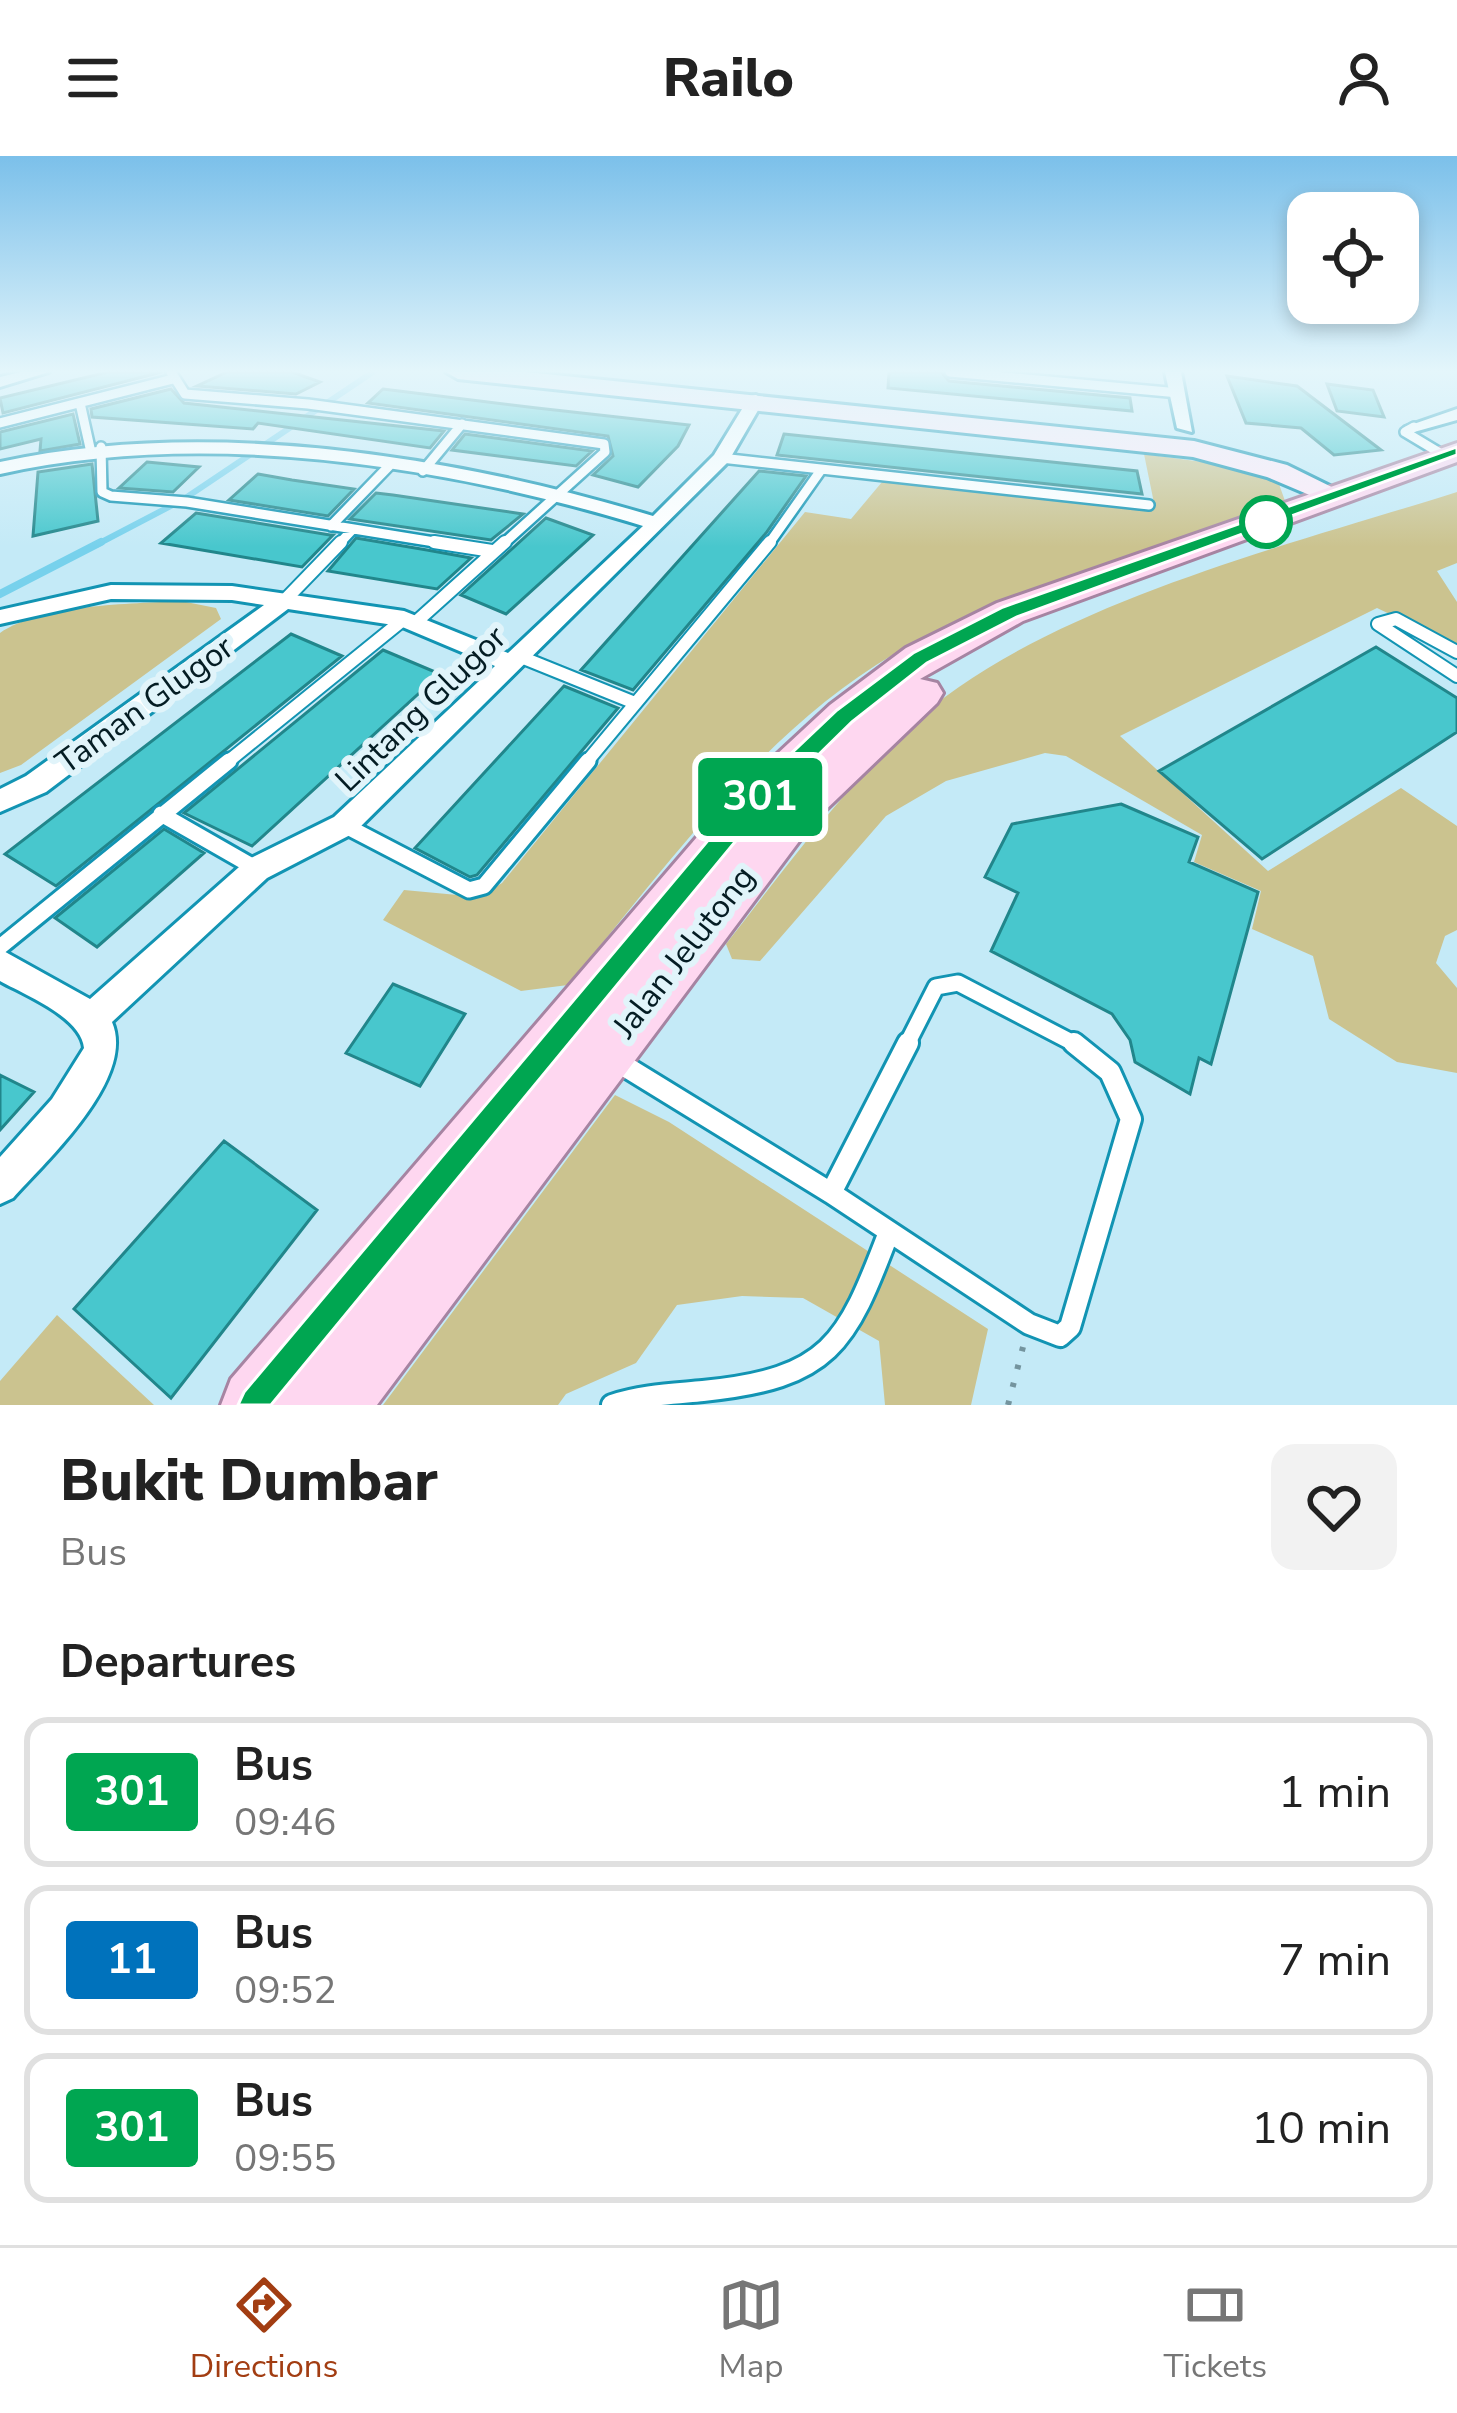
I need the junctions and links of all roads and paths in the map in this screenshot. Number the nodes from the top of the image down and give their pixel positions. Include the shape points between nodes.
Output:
1 (90, 430) edge
2 (457, 430) edge
3 (507, 430) edge
4 (738, 430) edge
5 (1044, 430) edge
6 (1408, 430) edge
7 (96, 448) junction
8 (721, 458) junction
9 (1453, 460) edge
10 (389, 466) junction
11 (0, 468) edge
12 (820, 470) junction
13 (423, 471) junction
14 (564, 494) junction
15 (1352, 500) junction
16 (1149, 505) dead end
17 (657, 524) junction
18 (331, 526) junction
19 (352, 530) junction
20 (492, 551) junction
21 (284, 601) junction
22 (0, 617) edge
23 (410, 621) junction
24 (1457, 652) edge
25 (517, 661) junction
26 (1457, 676) edge
27 (635, 704) junction
28 (0, 801) edge
29 (160, 814) junction
30 (344, 825) junction
31 (257, 869) junction
32 (0, 947) edge
33 (0, 964) edge
34 (91, 1020) junction
35 (603, 1054) junction
36 (0, 1185) edge
37 (831, 1193) junction
38 (889, 1232) junction
39 (1029, 1324) junction
40 (257, 1405) edge
41 (332, 1405) edge
42 (612, 1405) edge
43 (1008, 1405) edge

1 - 7 lane
2 - 13 lane
3 - 14 lane via 604,444
4 - 8 street, Lintang Glugor
5 - 15 street via 1220,453
6 - 9 lane
7 - 10 street via 253,448
7 - 11 street
7 - 18 lane via 102,492
8 - 12 lane
8 - 17 street, Lintang Glugor
9 - 15 main road, Jalan Jelutong
9 - 15 main road, Jalan Jelutong
10 - 13 street
10 - 18 lane
12 - 16 lane
12 - 27 lane
13 - 14 street
14 - 17 street
14 - 20 lane
15 - 35 main road, Jalan Jelutong via 1048,619 942,677 799,807
15 - 40 main road, Jalan Jelutong via 965,632 844,716 750,807
17 - 25 street, Lintang Glugor
18 - 19 lane
19 - 20 lane
19 - 21 lane
20 - 23 lane
21 - 22 street, Taman Glugor via 111,592
21 - 23 street, Taman Glugor
21 - 28 street, Taman Glugor via 36,784
23 - 25 street, Taman Glugor
23 - 29 lane
24 - 26 lane via 1396,619 1378,624
25 - 27 lane
25 - 30 street, Lintang Glugor
27 - 30 lane via 477,889
29 - 31 lane
29 - 32 lane
30 - 31 street, Lintang Glugor
31 - 34 street, Lintang Glugor
33 - 34 street
34 - 36 street via 104,1050 90,1078
35 - 37 lane
35 - 41 main road, Jalan Jelutong
37 - 38 lane
37 - 39 lane via 945,982 1107,1064 1130,1098 1131,1119 1070,1327 1060,1336
38 - 39 lane
38 - 42 lane via 843,1342 811,1364 763,1385
39 - 43 path

